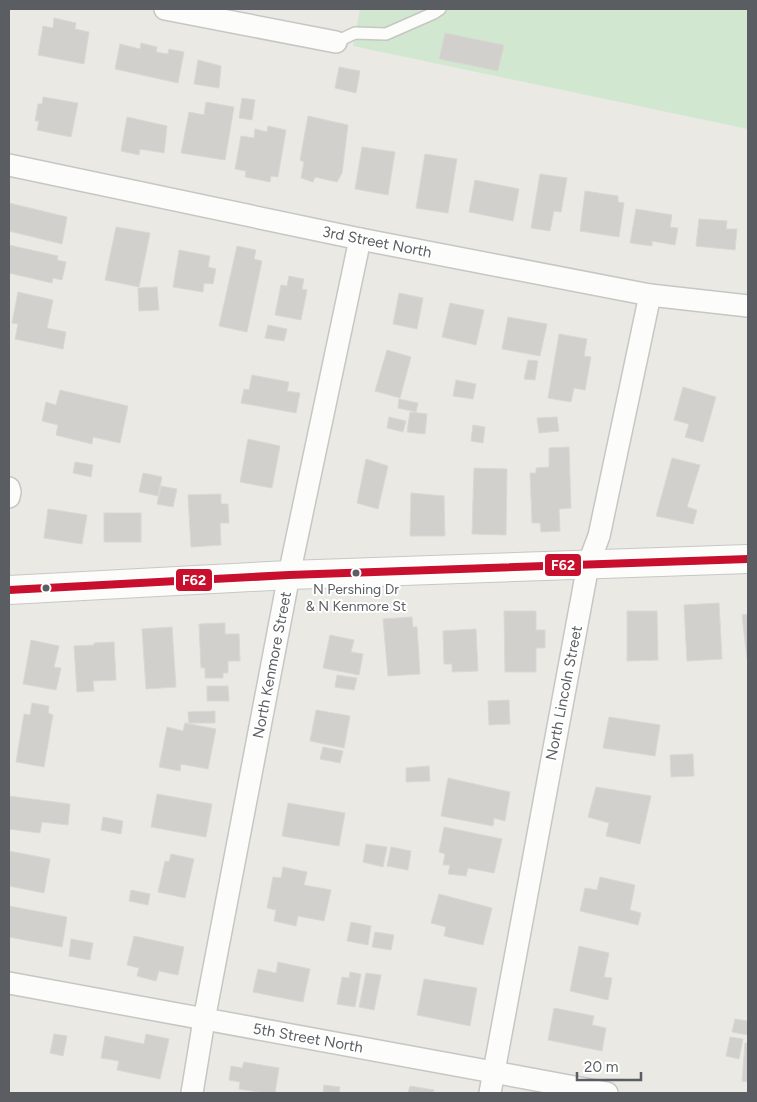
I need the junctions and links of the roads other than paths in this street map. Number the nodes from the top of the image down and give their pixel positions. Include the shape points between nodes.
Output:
1 (165, 9) edge
2 (440, 9) edge
3 (336, 42) joint
4 (9, 165) edge
5 (360, 239) junction
6 (650, 295) junction
7 (748, 306) edge
8 (9, 488) edge
9 (9, 497) edge
10 (748, 559) edge
11 (588, 565) junction
12 (289, 575) junction
13 (9, 590) edge
14 (9, 983) edge
15 (204, 1020) junction
16 (493, 1072) junction
17 (192, 1093) edge
18 (490, 1093) edge
19 (607, 1093) edge

1 - 3 street
2 - 3 lane via 386,34 355,33
4 - 5 street, 3rd Street North
5 - 6 street, 3rd Street North
5 - 12 street, North Kenmore Street
6 - 7 street, 3rd Street North
6 - 11 street, North Lincoln Street via 600,536
8 - 9 street
10 - 11 street
11 - 12 street
11 - 16 street, North Lincoln Street
12 - 13 street
12 - 15 street, North Kenmore Street
14 - 15 street, 5th Street North
15 - 16 street, 5th Street North
15 - 17 street, North Kenmore Street
16 - 18 street, North Lincoln Street
16 - 19 street, 5th Street North

